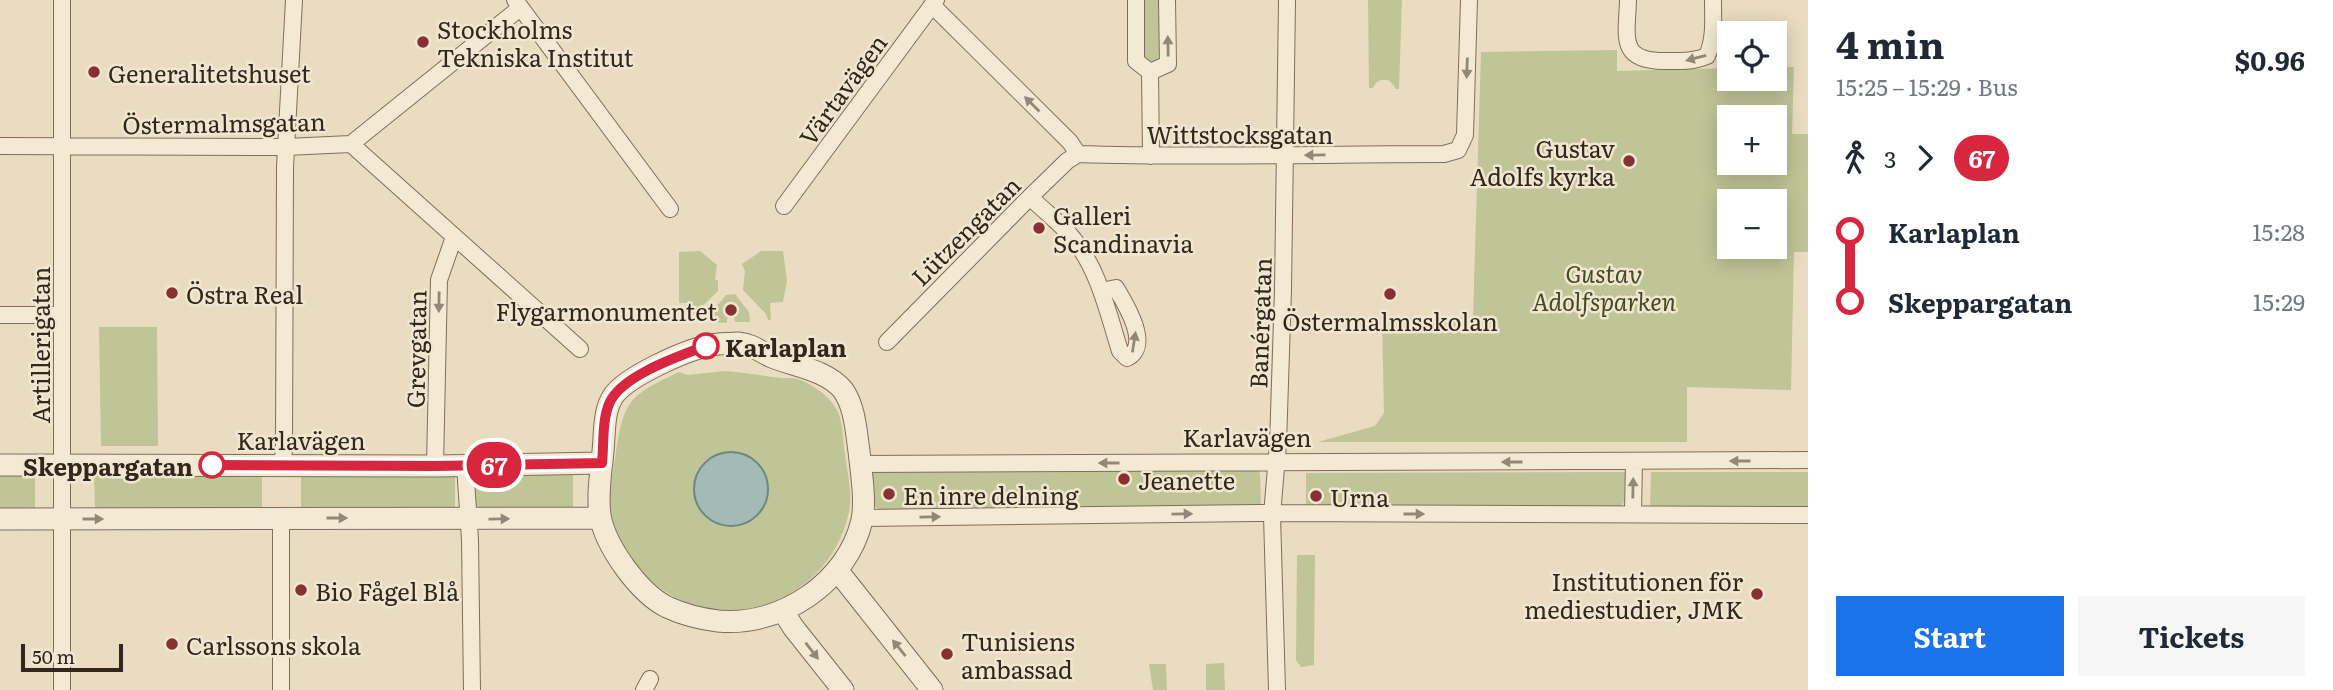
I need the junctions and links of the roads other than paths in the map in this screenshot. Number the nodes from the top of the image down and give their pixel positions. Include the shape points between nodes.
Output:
1 (62, 0) edge
2 (294, 0) edge
3 (1136, 0) edge
4 (1167, 0) edge
5 (1287, 0) edge
6 (1469, 0) edge
7 (1628, 0) edge
8 (1713, 0) edge
9 (934, 2) edge
10 (518, 4) edge
11 (1150, 72) junction
12 (351, 144) junction
13 (0, 146) edge
14 (61, 146) junction
15 (286, 147) junction
16 (1079, 154) junction
17 (1151, 156) junction
18 (1286, 156) junction
19 (1030, 197) junction
20 (784, 206) dead end
21 (670, 209) dead end
22 (454, 237) junction
23 (1101, 291) dead end
24 (0, 315) edge
25 (62, 315) junction
26 (887, 342) dead end
27 (580, 349) dead end
28 (1808, 460) edge
29 (1634, 461) junction
30 (602, 463) junction
31 (1276, 463) junction
32 (282, 464) junction
33 (860, 464) junction
34 (0, 465) edge
35 (62, 465) junction
36 (465, 465) junction
37 (435, 466) junction
38 (1633, 514) junction
39 (1272, 515) junction
40 (1808, 515) edge
41 (281, 518) junction
42 (600, 518) junction
43 (862, 518) junction
44 (0, 519) edge
45 (62, 519) junction
46 (467, 519) junction
47 (837, 570) junction
48 (783, 611) junction
49 (62, 690) edge
50 (281, 690) edge
51 (472, 690) edge
52 (843, 690) edge
53 (932, 690) edge
54 (1277, 690) edge

1 - 14 street, Artillerigatan
2 - 15 street
3 - 11 street via 1136,61
11 -> 4 street via 1168,64
5 - 18 street, Banérgatan
6 -> 18 street, Wittstocksgatan via 1465,135 1458,150 1444,154
8 -> 7 street via 1710,51 1695,61 1647,61 1633,54 1627,41
16 -> 9 street
9 - 20 street, Värtavägen
10 - 12 street
10 - 21 street
11 - 17 street
12 - 15 street, Östermalmsgatan
12 - 22 street, Östermalmsgatan
13 - 14 street, Östermalmsgatan
14 - 15 street, Östermalmsgatan
14 - 25 street, Artillerigatan
15 - 32 street
16 - 17 street, Wittstocksgatan
16 - 19 street, Lützengatan
17 - 18 street, Wittstocksgatan
18 - 31 street, Banérgatan
19 - 23 street via 1071,236
19 - 26 street, Lützengatan
22 - 27 street, Östermalmsgatan
22 -> 37 street, Grevgatan via 439,280
24 - 25 street
25 - 35 street, Artillerigatan
28 -> 29 street, Karlavägen
29 -> 31 street, Karlavägen
38 -> 29 street
30 - 33 street via 608,407 618,391 682,355 706,346 738,343 811,370 842,389 852,411
30 - 36 street, Karlavägen
30 - 42 street
31 -> 33 street, Karlavägen
31 - 39 street, Banérgatan
32 - 35 street, Karlavägen
32 - 37 street, Karlavägen
33 - 43 street
34 - 35 street, Karlavägen
35 - 45 street, Artillerigatan
36 - 37 street, Karlavägen
36 - 46 street
39 -> 38 street
38 - 40 street
43 -> 39 street
39 - 54 street, Banérgatan
45 -> 41 street
41 -> 46 street
41 - 50 street
46 -> 42 street
42 - 48 street via 621,561 666,606 719,621 743,621
43 - 47 street
44 - 45 street
45 - 49 street, Artillerigatan
46 - 51 street
47 - 48 street via 818,589
53 -> 47 street
48 -> 52 street

